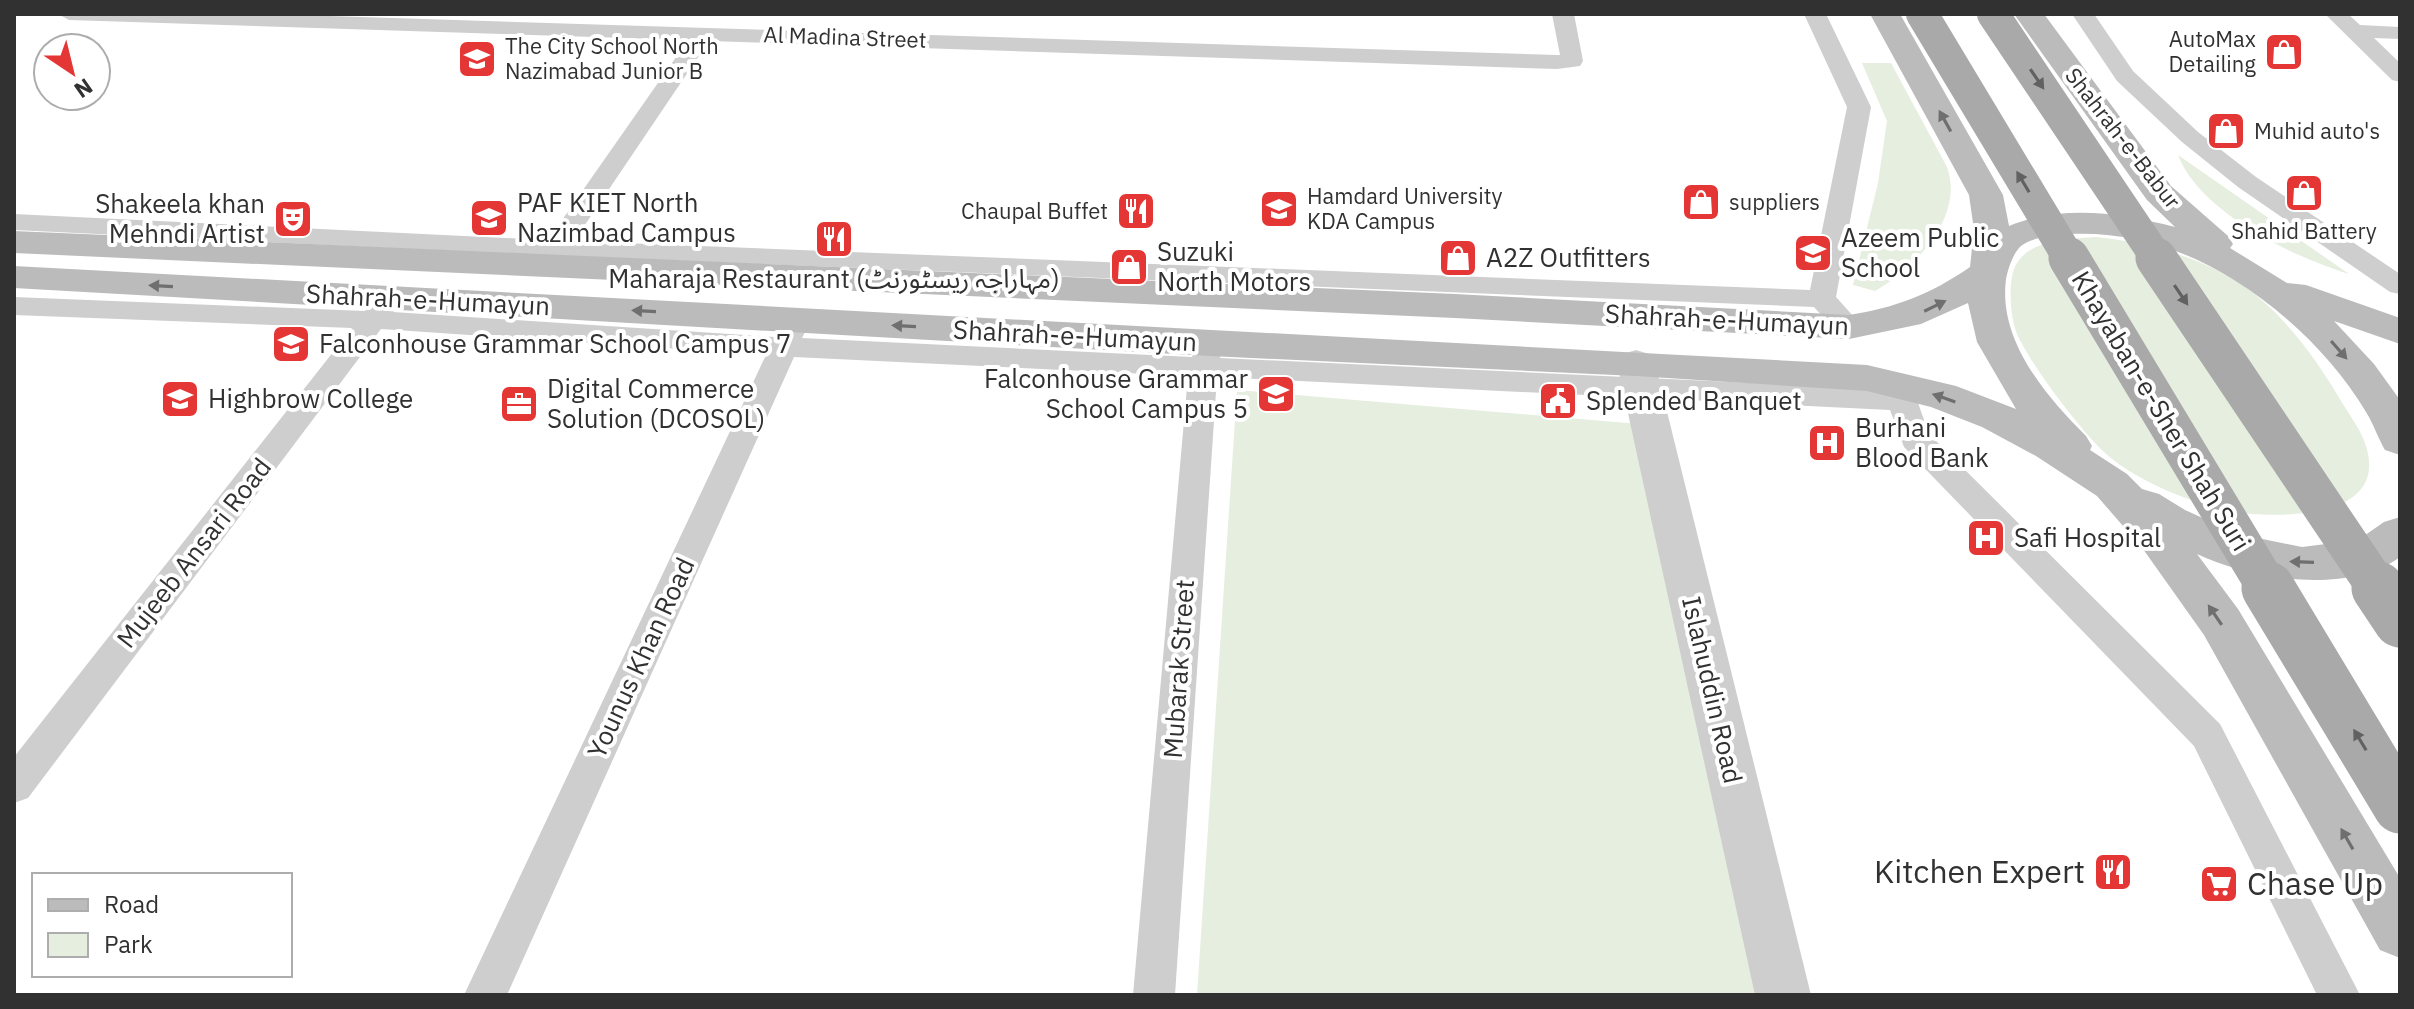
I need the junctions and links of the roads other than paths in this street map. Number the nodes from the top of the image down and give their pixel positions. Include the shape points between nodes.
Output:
1 (69, 14) edge
2 (814, 14) edge
3 (1563, 14) edge
4 (1815, 14) edge
5 (1885, 14) edge
6 (1922, 14) edge
7 (1993, 14) edge
8 (2029, 14) edge
9 (2083, 14) edge
10 (2336, 14) edge
11 (176, 16) edge
12 (496, 20) edge
13 (2354, 31) junction
14 (704, 33) junction
15 (2400, 33) edge
16 (801, 36) junction
17 (2400, 75) edge
18 (14, 222) edge
19 (14, 242) edge
20 (550, 257) junction
21 (1988, 272) junction
22 (14, 277) edge
23 (2260, 278) junction
24 (2400, 286) edge
25 (1218, 296) junction
26 (1822, 299) junction
27 (14, 306) edge
28 (381, 310) junction
29 (1849, 327) junction
30 (2400, 332) edge
31 (791, 334) junction
32 (1206, 356) junction
33 (1639, 374) junction
34 (1887, 387) junction
35 (2400, 440) edge
36 (2112, 485) junction
37 (2400, 534) edge
38 (2400, 621) edge
39 (14, 786) edge
40 (2400, 807) edge
41 (2400, 931) edge
42 (485, 995) edge
43 (1154, 995) edge
44 (1783, 995) edge
45 (2339, 995) edge

1 - 11 street, Al Madina Street
2 - 16 street
3 - 16 street, Al Madina Street via 1572,61
4 - 26 street via 1859,107
21 -> 5 main road via 1992,230 1986,195
40 -> 6 main road, Khayaban-e-Sher Shah Suri, bridge
7 -> 38 main road, bridge
8 - 23 main road, Shahrah-e-Babur via 2159,193
9 - 24 street via 2125,76 2190,137
10 - 13 street
11 - 12 street, Al Madina Street
12 - 14 street, Al Madina Street
13 - 15 street
13 - 17 street
14 - 16 street, Al Madina Street
14 - 20 street
18 - 20 street
19 - 20 main road, Shahrah-e-Humayun
20 - 25 main road, Shahrah-e-Humayun
20 - 26 street
21 - 23 main road via 2008,239 2047,225 2099,223 2193,245
29 -> 21 main road, Shahrah-e-Humayun via 1933,309
21 - 36 main road via 1987,312 2008,367 2051,427
28 -> 22 main road, Shahrah-e-Humayun
23 - 30 main road, Shahrah-e-Babur
23 -> 35 main road via 2316,323 2364,379
25 - 29 main road, Shahrah-e-Humayun
25 - 32 main road
26 - 29 street
27 - 28 street
28 - 31 main road, Shahrah-e-Humayun
28 - 39 street, Mujeeb Ansari Road
29 - 34 main road
31 - 32 main road, Shahrah-e-Humayun
31 - 42 street, Younus Khan Road
32 - 33 main road, Shahrah-e-Humayun
32 - 43 street, Mubarak Street
33 - 34 main road, Shahrah-e-Humayun
33 - 44 street, Islahuddin Road
36 -> 34 main road, Shahrah-e-Humayun via 1997,417 1942,396
34 - 45 street via 1915,439 2207,735
37 -> 36 main road via 2369,556 2302,564 2230,550 2169,522
41 -> 36 main road via 2221,622 2159,537

